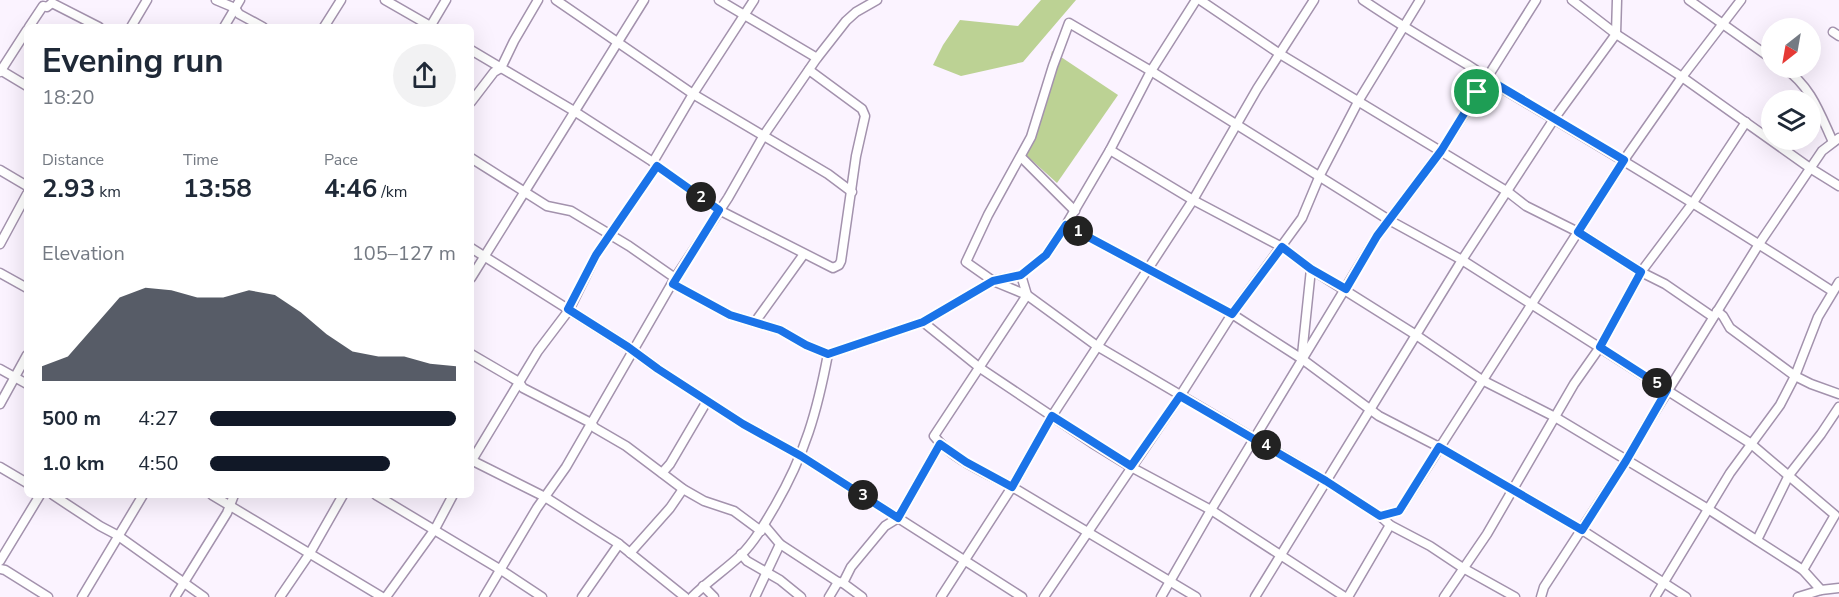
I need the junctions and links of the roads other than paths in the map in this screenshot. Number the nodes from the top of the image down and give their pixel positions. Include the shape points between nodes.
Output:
1 (147, 0) edge
2 (216, 0) edge
3 (341, 0) edge
4 (385, 0) edge
5 (446, 0) edge
6 (538, 0) edge
7 (556, 0) edge
8 (644, 0) edge
9 (719, 0) edge
10 (754, 0) edge
11 (877, 0) edge
12 (1196, 0) edge
13 (1200, 0) edge
14 (1314, 0) edge
15 (1363, 0) edge
16 (1420, 0) edge
17 (1536, 0) edge
18 (1572, 0) edge
19 (1617, 0) edge
20 (1689, 0) edge
21 (1742, 0) edge
22 (52, 2) edge
23 (41, 3) edge
24 (237, 4) edge
25 (745, 16) junction
26 (30, 24) edge
27 (93, 24) edge
28 (133, 24) edge
29 (226, 24) edge
30 (257, 24) edge
31 (326, 24) edge
32 (426, 24) edge
33 (433, 24) edge
34 (1724, 24) junction
35 (1404, 27) junction
36 (1616, 34) junction
37 (24, 35) edge
38 (619, 42) junction
39 (1761, 51) edge
40 (474, 52) edge
41 (1280, 54) junction
42 (817, 58) junction
43 (501, 68) junction
44 (809, 70) junction
45 (1, 71) edge
46 (1151, 71) junction
47 (1682, 77) junction
48 (1486, 78) junction
49 (1797, 78) edge
50 (24, 84) edge
51 (693, 94) junction
52 (474, 98) edge
53 (1359, 100) junction
54 (574, 111) junction
55 (1554, 119) junction
56 (1746, 122) junction
57 (1236, 125) junction
58 (764, 135) junction
59 (1836, 140) edge
60 (1110, 150) junction
61 (1441, 151) junction
62 (1021, 157) junction
63 (474, 160) edge
64 (1624, 160) junction
65 (655, 164) junction
66 (1810, 168) junction
67 (0, 170) edge
68 (1320, 175) junction
69 (24, 184) edge
70 (1839, 186) edge
71 (524, 191) junction
72 (852, 192) junction
73 (1508, 192) junction
74 (24, 200) edge
75 (1193, 200) junction
76 (1692, 204) junction
77 (719, 210) junction
78 (1075, 211) junction
79 (1389, 220) junction
80 (1066, 225) junction
81 (1578, 232) junction
82 (610, 235) junction
83 (0, 244) edge
84 (1759, 244) junction
85 (1282, 247) junction
86 (474, 250) edge
87 (804, 254) junction
88 (484, 255) junction
89 (1462, 260) junction
90 (1147, 268) junction
91 (1311, 269) junction
92 (1641, 272) junction
93 (0, 273) edge
94 (474, 273) edge
95 (1021, 275) junction
96 (674, 281) junction
97 (993, 281) junction
98 (1839, 282) edge
99 (24, 286) edge
100 (1346, 289) junction
101 (1832, 291) junction
102 (1027, 295) junction
103 (1531, 304) junction
104 (568, 309) junction
105 (1232, 314) junction
106 (1715, 314) junction
107 (755, 322) junction
108 (923, 322) junction
109 (1416, 335) junction
110 (1097, 346) junction
111 (1600, 347) junction
112 (634, 352) junction
113 (828, 354) junction
114 (474, 356) edge
115 (1302, 359) junction
116 (24, 361) edge
117 (980, 368) junction
118 (0, 369) edge
119 (1795, 376) junction
120 (15, 378) junction
121 (1482, 380) junction
122 (24, 382) edge
123 (519, 382) junction
124 (1667, 390) junction
125 (1839, 394) edge
126 (1180, 396) junction
127 (707, 401) junction
128 (0, 404) edge
129 (1839, 407) edge
130 (1371, 409) junction
131 (1052, 416) junction
132 (1555, 417) junction
133 (591, 423) junction
134 (1254, 438) junction
135 (1750, 443) junction
136 (940, 444) junction
137 (1439, 447) junction
138 (474, 456) edge
139 (801, 456) junction
140 (1626, 461) junction
141 (474, 462) edge
142 (1131, 466) junction
143 (0, 467) edge
144 (662, 473) junction
145 (1789, 475) junction
146 (24, 481) edge
147 (1326, 481) junction
148 (1012, 487) junction
149 (683, 489) junction
150 (1514, 490) junction
151 (545, 497) junction
152 (38, 498) edge
153 (58, 498) edge
154 (140, 498) edge
155 (217, 498) edge
156 (232, 498) edge
157 (341, 498) edge
158 (381, 498) edge
159 (451, 498) edge
160 (229, 505) junction
161 (1708, 509) junction
162 (1211, 510) junction
163 (1380, 516) junction
164 (898, 518) junction
165 (1390, 525) junction
166 (762, 528) junction
167 (435, 529) junction
168 (1582, 530) junction
169 (1087, 532) junction
170 (117, 535) junction
171 (1757, 540) junction
172 (618, 544) junction
173 (780, 544) junction
174 (309, 553) junction
175 (630, 553) junction
176 (741, 554) junction
177 (1281, 554) junction
178 (963, 560) junction
179 (0, 561) edge
180 (1463, 568) junction
181 (0, 569) edge
182 (501, 570) junction
183 (1803, 570) junction
184 (768, 572) junction
185 (841, 582) junction
186 (1171, 582) junction
187 (1664, 582) junction
188 (183, 583) junction
189 (703, 586) junction
190 (1839, 588) edge
191 (1821, 590) junction
192 (48, 597) edge
193 (82, 597) edge
194 (175, 597) edge
195 (204, 597) edge
196 (280, 597) edge
197 (382, 597) edge
198 (386, 597) edge
199 (484, 597) edge
200 (542, 597) edge
201 (582, 597) edge
202 (685, 597) edge
203 (692, 597) edge
204 (714, 597) edge
205 (755, 597) edge
206 (801, 597) edge
207 (829, 597) edge
208 (862, 597) edge
209 (940, 597) edge
210 (1022, 597) edge
211 (1044, 597) edge
212 (1161, 597) edge
213 (1196, 597) edge
214 (1255, 597) edge
215 (1347, 597) edge
216 (1444, 597) edge
217 (1515, 597) edge
218 (1541, 597) edge
219 (1655, 597) edge
220 (1686, 597) edge
221 (1798, 597) edge

1 - 28 street
2 - 24 street
3 - 31 street
4 - 32 street
5 - 33 street
6 - 43 street
7 - 38 street
8 - 38 street
9 - 25 street
10 - 25 street
11 - 42 street via 846,21
12 - 46 street
13 - 41 street
14 - 41 street
15 - 35 street
16 - 35 street
17 - 48 street
18 - 36 street
19 - 36 street
20 - 34 street
21 - 34 street
22 - 23 street via 47,7
22 - 27 street
23 - 26 street
24 - 29 street
24 - 30 street via 239,14
25 - 42 street
25 - 51 street
34 - 39 street
34 - 47 street
35 - 48 street
35 - 53 street
36 - 47 street
36 - 55 street
37 - 45 street
38 - 51 street
38 - 54 street
40 - 43 street
41 - 53 street
41 - 57 street
42 - 44 street
43 - 52 street
43 - 54 street
44 - 58 street
44 - 72 street via 863,110
45 - 50 street
46 - 57 street
46 - 60 street
46 - 62 street via 1069,23 1038,119
47 - 56 street
47 - 64 street
48 - 55 street
48 - 61 street
49 - 59 street
51 - 58 street
51 - 65 street
53 - 61 street
53 - 68 street
54 - 65 street
54 - 71 street
55 - 64 street
55 - 73 street
56 - 66 street
56 - 76 street
57 - 68 street
57 - 75 street
58 - 72 street
58 - 77 street
59 - 66 street
60 - 75 street
60 - 78 street
61 - 73 street
61 - 79 street
62 - 78 street
62 - 97 street via 966,262
63 - 71 street
64 - 76 street
64 - 81 street
65 - 77 street
65 - 82 street
66 - 70 street
66 - 84 street
67 - 69 street
68 - 79 street
68 - 85 street via 1302,218
71 - 82 street via 547,206 572,211
71 - 88 street
72 - 87 street via 839,265 833,268
73 - 81 street via 1526,206
73 - 89 street
74 - 83 street
75 - 85 street
75 - 90 street
76 - 84 street
76 - 92 street
77 - 87 street
77 - 96 street
78 - 80 street
79 - 89 street
79 - 100 street
80 - 90 street
80 - 95 street via 1046,255
81 - 92 street
81 - 103 street
82 - 96 street
82 - 104 street
84 - 101 street
84 - 106 street
85 - 91 street
85 - 105 street
86 - 88 street
87 - 107 street
88 - 94 street
88 - 104 street
89 - 103 street
89 - 109 street
90 - 105 street
90 - 110 street
91 - 100 street
91 - 115 street
92 - 106 street
92 - 111 street
93 - 99 street
95 - 97 street
95 - 102 street
96 - 107 street via 730,315
96 - 112 street
97 - 102 street
97 - 108 street
98 - 101 street
100 - 109 street
100 - 115 street
101 - 119 street
102 - 110 street
102 - 117 street
103 - 111 street
103 - 121 street
104 - 112 street
104 - 123 street
105 - 115 street
105 - 126 street
106 - 119 street via 1723,316 1730,328
106 - 124 street
107 - 113 street
108 - 113 street
108 - 117 street
109 - 121 street
109 - 130 street
110 - 126 street
110 - 131 street
111 - 124 street
111 - 132 street
112 - 127 street
112 - 133 street
113 - 139 street via 818,405
114 - 123 street
115 - 130 street
115 - 134 street
116 - 120 street
117 - 131 street
117 - 136 street via 934,436
118 - 120 street
119 - 125 street
119 - 135 street via 1780,405
120 - 122 street
120 - 128 street
121 - 132 street
121 - 137 street
123 - 133 street via 523,388
123 - 138 street
124 - 135 street
124 - 140 street
126 - 134 street
126 - 142 street
127 - 139 street
127 - 144 street
129 - 145 street
130 - 137 street via 1379,417
130 - 147 street
131 - 142 street
131 - 148 street
132 - 140 street
132 - 150 street
133 - 144 street
133 - 151 street
134 - 147 street
134 - 162 street
135 - 145 street
135 - 161 street
136 - 148 street
136 - 164 street
137 - 150 street
137 - 163 street via 1399,511
139 - 164 street
139 - 166 street
140 - 161 street
140 - 168 street
141 - 151 street
142 - 162 street
142 - 169 street
143 - 146 street
144 - 149 street
145 - 171 street
145 - 183 street via 1835,515
147 - 163 street
147 - 177 street
148 - 169 street
148 - 178 street
149 - 166 street
149 - 175 street
150 - 168 street
150 - 180 street
151 - 172 street
151 - 182 street
152 - 179 street
153 - 170 street
154 - 170 street
155 - 160 street
156 - 160 street
157 - 174 street
158 - 167 street
159 - 167 street
160 - 174 street
160 - 188 street
161 - 171 street
161 - 187 street
162 - 177 street
162 - 186 street
163 - 165 street
164 - 178 street
164 - 185 street via 885,526
165 - 180 street
165 - 215 street
166 - 173 street
166 - 176 street
167 - 182 street
167 - 198 street
168 - 187 street
168 - 218 street
169 - 186 street
169 - 211 street
170 - 188 street
170 - 193 street
171 - 183 street
172 - 175 street
172 - 201 street
173 - 184 street
173 - 185 street
174 - 196 street
174 - 197 street
175 - 202 street
176 - 184 street
176 - 189 street
177 - 214 street
177 - 215 street
178 - 209 street
178 - 210 street
180 - 216 street
180 - 217 street
181 - 192 street
182 - 199 street
182 - 200 street
183 - 191 street
184 - 205 street
184 - 206 street
185 - 207 street
185 - 208 street
186 - 212 street
186 - 213 street
187 - 219 street
187 - 220 street
188 - 194 street
188 - 195 street
189 - 203 street
189 - 204 street
190 - 191 street
191 - 221 street

